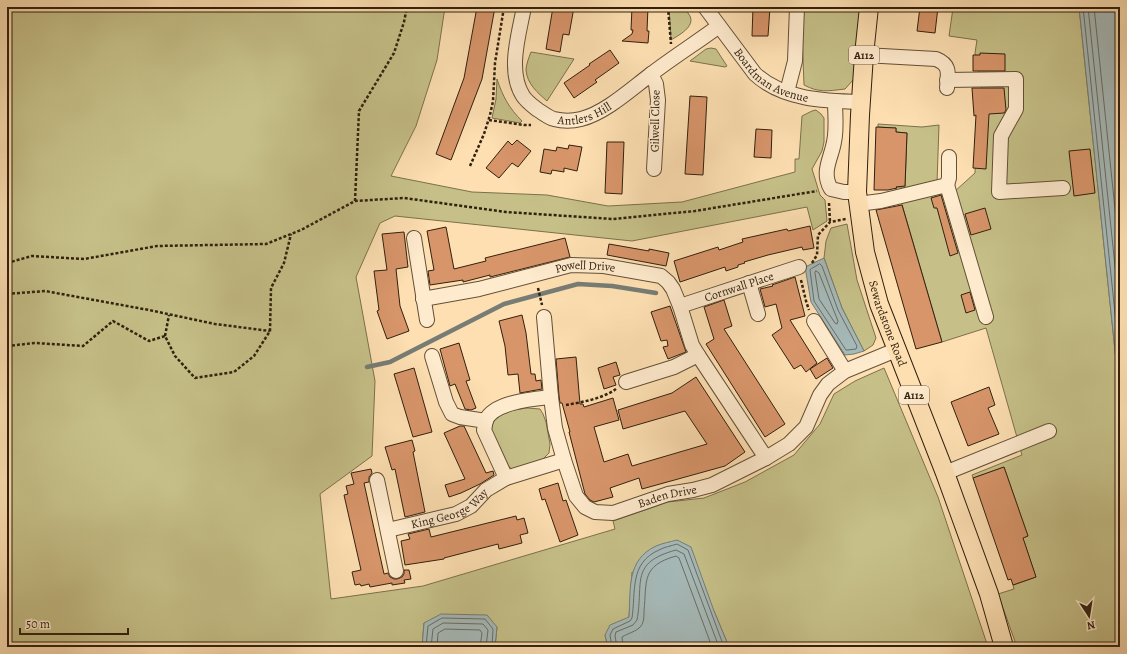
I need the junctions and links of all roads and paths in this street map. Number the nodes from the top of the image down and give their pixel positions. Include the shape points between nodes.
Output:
1 (407, 7) edge
2 (504, 7) edge
3 (524, 7) edge
4 (668, 7) edge
5 (705, 7) edge
6 (797, 7) edge
7 (869, 7) edge
8 (719, 26) junction
9 (670, 43) dead end
10 (864, 55) junction
11 (651, 74) junction
12 (786, 92) junction
13 (835, 101) junction
14 (862, 102) junction
15 (489, 120) junction
16 (531, 125) dead end
17 (949, 157) dead end
18 (470, 166) dead end
19 (654, 169) dead end
20 (947, 185) junction
21 (1063, 188) dead end
22 (831, 189) junction
23 (355, 201) junction
24 (858, 205) junction
25 (830, 222) junction
26 (291, 234) junction
27 (414, 238) dead end
28 (7, 263) edge
29 (799, 267) junction
30 (749, 283) junction
31 (538, 287) dead end
32 (7, 294) edge
33 (423, 299) junction
34 (542, 302) dead end
35 (680, 306) junction
36 (758, 314) dead end
37 (169, 315) junction
38 (544, 317) dead end
39 (986, 317) dead end
40 (427, 320) dead end
41 (814, 321) joint
42 (270, 331) junction
43 (165, 336) junction
44 (7, 346) edge
45 (896, 350) junction
46 (698, 355) junction
47 (432, 356) dead end
48 (845, 371) junction
49 (626, 382) joint
50 (552, 403) junction
51 (486, 421) junction
52 (1049, 431) dead end
53 (766, 458) junction
54 (564, 460) junction
55 (945, 473) junction
56 (506, 478) junction
57 (377, 480) dead end
58 (388, 530) junction
59 (396, 570) dead end
60 (1004, 647) edge

1 - 23 path via 394,53 359,111
2 - 15 path
3 - 11 street, Antlers Hill via 514,70 517,85 532,105 553,119 580,120 593,116
4 - 9 path
5 - 8 street, Boardman Avenue
6 - 12 street via 795,61
7 - 10 main road, Sewardstone Road / A112
8 - 11 street, Antlers Hill
8 - 12 street, Boardman Avenue via 763,82
10 - 14 main road, Sewardstone Road / A112
10 - 21 street via 936,59 943,62 948,71 947,84 1016,79 1016,109 1001,136 999,192
11 - 19 street, Gilwell Close via 658,92
12 - 13 street, Boardman Avenue
13 - 14 street, Boardman Avenue
13 - 22 street via 835,140 826,173
14 - 24 main road, Sewardstone Road / A112
15 - 16 path
15 - 18 path
17 - 20 street via 950,178
20 - 24 street
20 - 39 street
22 - 23 path via 695,210 613,219 506,212 404,198
22 - 24 street via 844,192
22 - 25 path
23 - 26 path
24 - 25 path
24 - 45 main road, Sewardstone Road / A112 via 865,252 879,304
25 - 29 path via 818,235 817,254 812,263
26 - 28 path via 266,244 158,246 84,259 32,256
26 - 42 path via 284,263 271,288
27 - 33 street
29 - 30 street, Cornwall Place
29 - 41 path via 806,301
30 - 35 street, Cornwall Place
30 - 36 street
31 - 34 path
32 - 37 path via 45,291
33 - 35 street, Powell Drive via 479,289 571,265 604,266 661,276 673,289
33 - 40 street
35 - 46 street, Powell Drive via 692,345
37 - 42 path
37 - 43 path
38 - 50 street, Baden Drive
41 - 48 street
42 - 43 path via 254,356 234,372 195,378 175,356
43 - 44 path via 149,341 113,321 83,346 35,343
45 - 48 street, Baden Drive
45 - 55 main road, Sewardstone Road / A112
46 - 49 street via 674,367
46 - 53 street, Powell Drive
47 - 51 street via 452,414
48 - 53 street, Baden Drive via 828,384 820,395 806,427 789,444
49 - 50 path via 598,397
50 - 51 street via 523,400 501,407
50 - 54 street, Baden Drive via 555,428
51 - 56 street via 484,430
52 - 55 street
53 - 54 street, Baden Drive via 712,485 668,494 613,513 594,512 585,507 576,496
54 - 56 street, King George Way
55 - 60 main road, Sewardstone Road / A112 via 989,594
56 - 58 street, King George Way via 486,490 471,506 456,514
57 - 58 street
58 - 59 street

